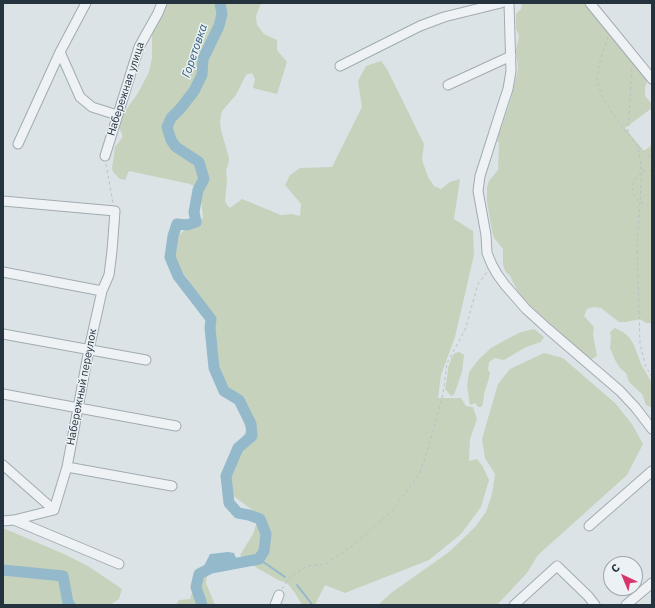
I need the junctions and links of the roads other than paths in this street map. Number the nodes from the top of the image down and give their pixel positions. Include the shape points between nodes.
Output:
1 (86, 3) edge
2 (162, 3) edge
3 (501, 3) edge
4 (509, 3) edge
5 (590, 3) edge
6 (60, 52) junction
7 (511, 56) junction
8 (340, 66) dead end
9 (652, 79) edge
10 (448, 86) dead end
11 (117, 116) junction
12 (18, 144) dead end
13 (105, 156) road end
14 (3, 201) edge
15 (3, 272) edge
16 (102, 291) junction
17 (3, 334) edge
18 (89, 349) junction
19 (146, 360) dead end
20 (3, 394) edge
21 (78, 408) junction
22 (176, 426) dead end
23 (652, 429) edge
24 (3, 465) edge
25 (67, 467) junction
26 (652, 472) edge
27 (172, 486) dead end
28 (54, 510) junction
29 (14, 520) junction
30 (3, 521) edge
31 (589, 526) dead end
32 (119, 564) dead end
33 (652, 583) edge
34 (279, 594) road end
35 (275, 605) edge
36 (514, 605) edge
37 (595, 605) edge
38 (626, 605) edge

1 - 6 street
2 - 11 street, Набережная улица via 139,47
3 - 8 street via 444,17 420,26
4 - 7 street
5 - 9 street
6 - 11 street via 80,97 92,107
6 - 12 street
7 - 10 street
7 - 23 street via 508,89 480,176 478,191 487,253 492,266 505,285 526,309 620,391
11 - 13 street, Набережная улица
14 - 16 street, Набережный переулок via 115,211 109,275
15 - 16 street
16 - 18 street, Набережный переулок
17 - 18 street
18 - 19 street
18 - 21 street, Набережный переулок
20 - 21 street
21 - 22 street
21 - 25 street, Набережный переулок
24 - 28 street
25 - 27 street
25 - 28 street, Набережный переулок
26 - 31 street
28 - 29 street
29 - 30 street
29 - 32 street
33 - 38 street
34 - 35 street
36 - 37 street via 557,566

